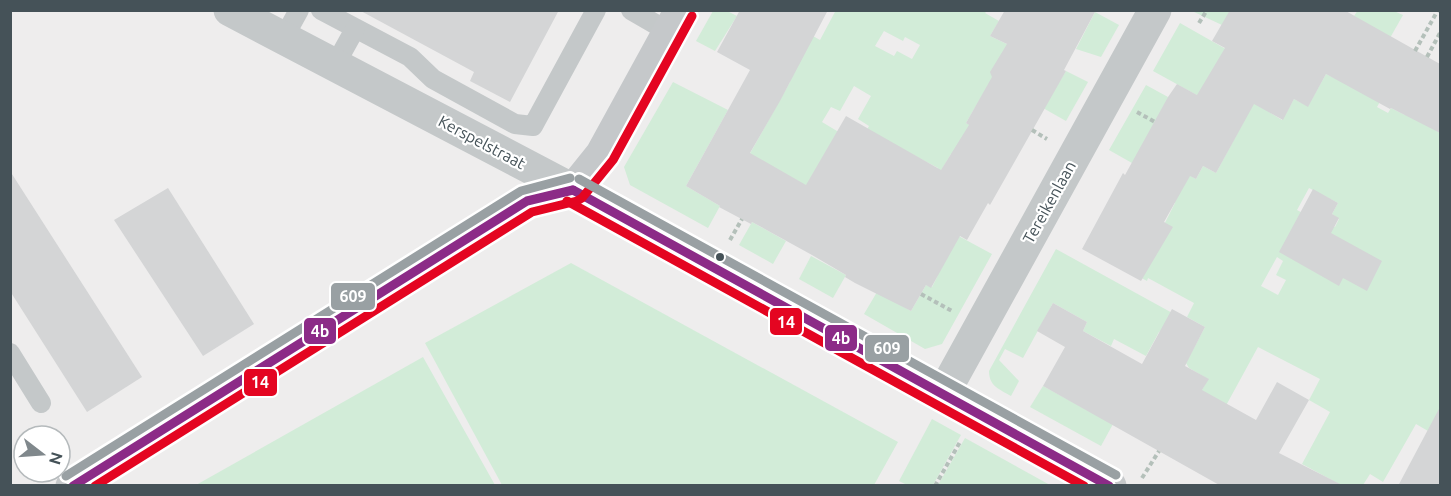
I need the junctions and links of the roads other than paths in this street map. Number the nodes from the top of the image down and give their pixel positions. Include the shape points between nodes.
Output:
1 (230, 10) edge
2 (299, 10) edge
3 (321, 10) edge
4 (596, 10) edge
5 (631, 10) edge
6 (1155, 10) edge
7 (675, 21) edge
8 (355, 29) junction
9 (284, 39) junction
10 (335, 65) junction
11 (573, 189) junction
12 (10, 352) edge
13 (943, 394) junction
14 (41, 403) dead end
15 (72, 486) edge
16 (1110, 486) edge

1 - 9 street, Kerspelstraat
2 - 9 lane
3 - 8 lane
4 - 8 lane via 533,126 515,124 433,79 410,57
5 - 7 lane
6 - 13 street, Tereikenlaan
7 - 11 street via 602,154
8 - 10 lane
9 - 10 street, Kerspelstraat
10 - 11 street, Kerspelstraat
11 - 13 street, Kerspelstraat
11 - 15 street via 527,201
12 - 14 lane
13 - 16 street, Kerspelstraat

